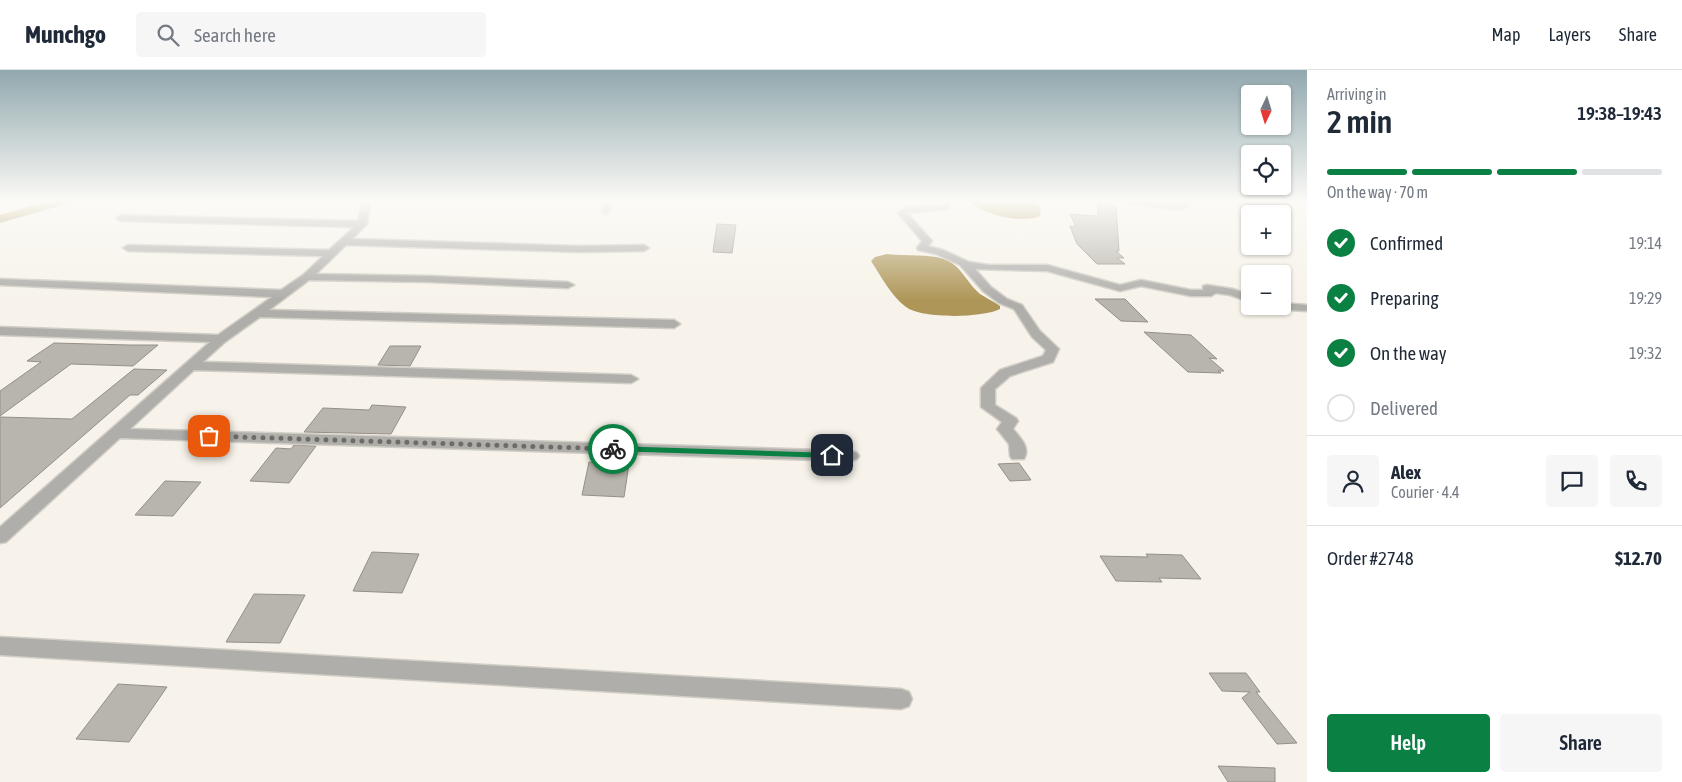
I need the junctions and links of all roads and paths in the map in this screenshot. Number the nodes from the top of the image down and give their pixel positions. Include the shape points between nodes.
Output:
1 (353, 233) edge
2 (920, 233) edge
3 (345, 242) junction
4 (128, 248) dead end
5 (644, 248) dead end
6 (333, 253) junction
7 (966, 265) junction
8 (308, 277) junction
9 (0, 282) edge
10 (568, 285) dead end
11 (284, 294) junction
12 (1241, 296) edge
13 (1291, 307) edge
14 (1307, 308) edge
15 (256, 313) junction
16 (674, 324) dead end
17 (0, 331) edge
18 (221, 339) junction
19 (192, 366) junction
20 (631, 379) dead end
21 (117, 433) junction
22 (851, 456) dead end
23 (1018, 456) dead end
24 (0, 537) edge
25 (0, 646) edge
26 (901, 700) dead end

1 - 3 street
2 - 7 street via 927,241 922,248 960,260
3 - 5 street
3 - 6 street
4 - 6 street
6 - 8 street
7 - 12 street via 1047,268 1120,288 1141,283 1191,293 1211,293 1207,288 1218,288
7 - 23 street via 987,289 1018,307 1036,334 1053,349 1048,359 1005,373 988,388 988,407 1011,421 1005,429 1017,443
8 - 10 street
8 - 11 street
9 - 11 street
11 - 15 street
13 - 14 street
15 - 16 street
15 - 18 street
17 - 18 street
18 - 19 street
19 - 20 street
19 - 21 street
21 - 22 street
21 - 24 street
25 - 26 street

